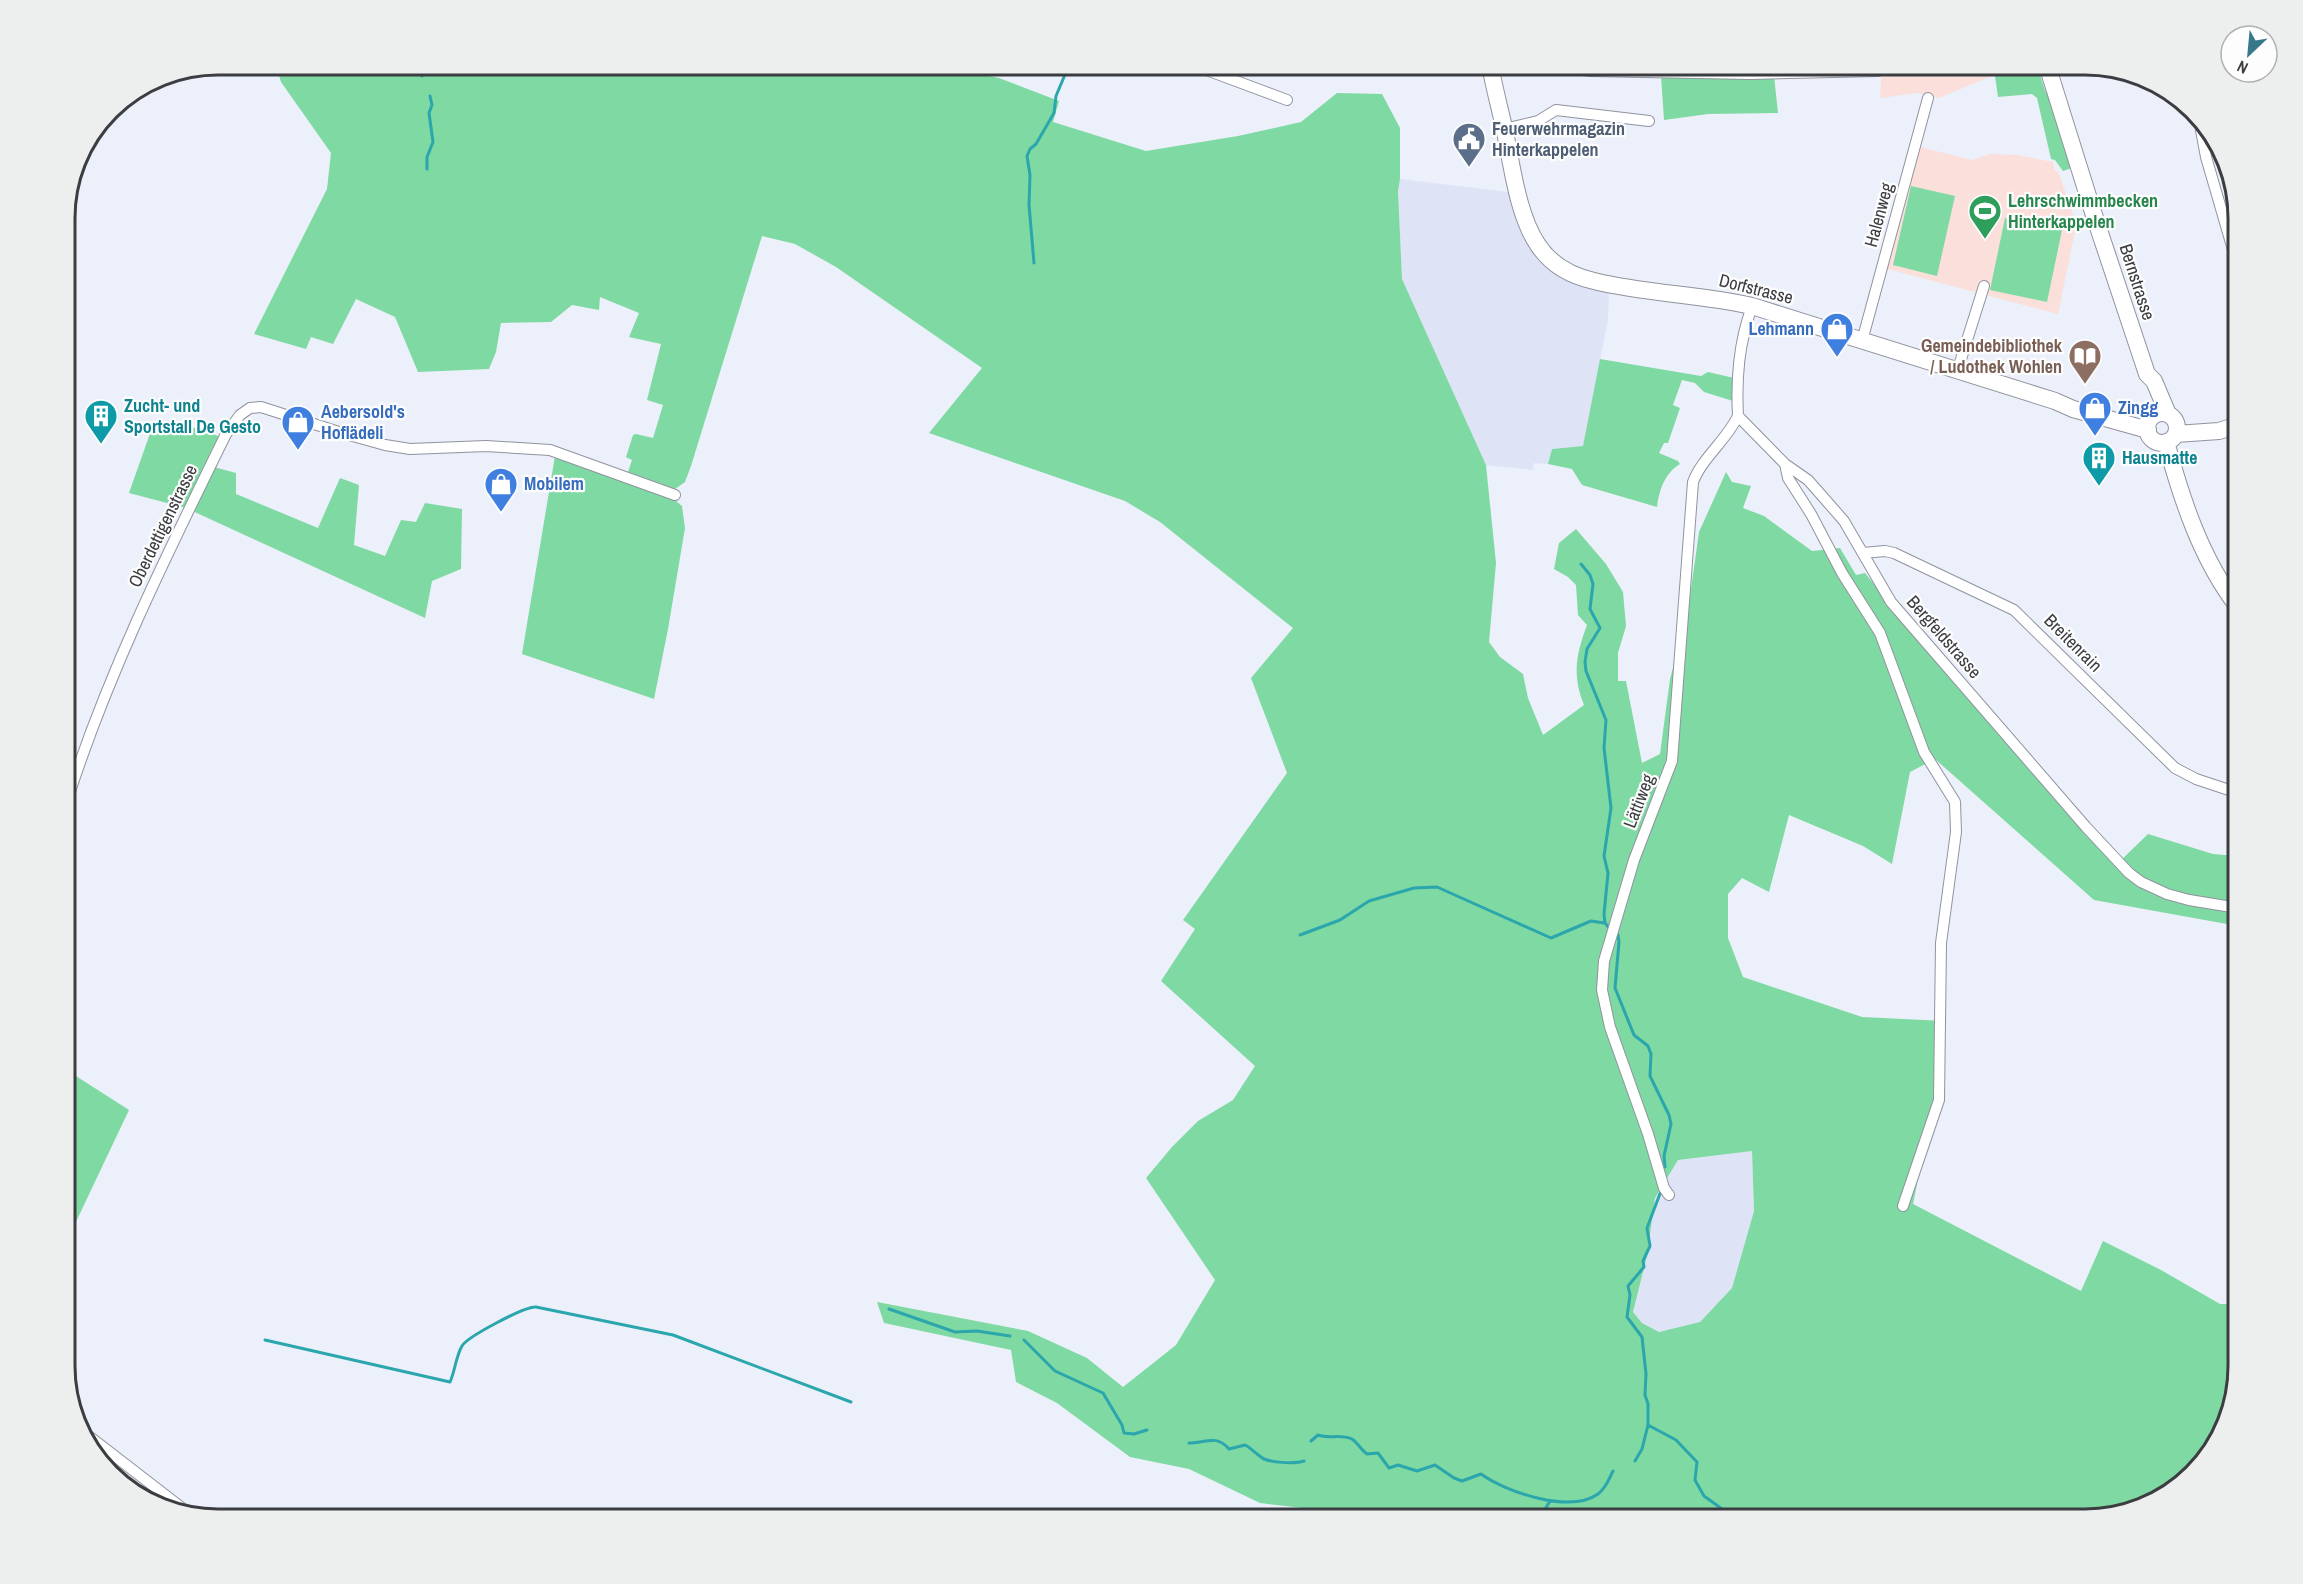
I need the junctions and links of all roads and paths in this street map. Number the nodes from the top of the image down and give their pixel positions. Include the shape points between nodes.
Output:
1 (1222, 75) edge
2 (1492, 75) edge
3 (2050, 75) edge
4 (1929, 98) dead end
5 (1287, 100) dead end
6 (1649, 121) dead end
7 (1504, 129) junction
8 (2201, 135) edge
9 (2228, 233) edge
10 (1984, 286) dead end
11 (1752, 306) junction
12 (1862, 341) junction
13 (1957, 372) junction
14 (2147, 374) junction
15 (1738, 416) junction
16 (2149, 424) junction
17 (2228, 424) edge
18 (2171, 427) junction
19 (1785, 464) junction
20 (675, 495) dead end
21 (1863, 552) junction
22 (2228, 593) edge
23 (75, 778) edge
24 (2228, 790) edge
25 (2228, 906) edge
26 (1669, 1195) dead end
27 (1903, 1206) dead end
28 (98, 1443) edge
29 (173, 1501) edge

1 - 5 street
2 - 7 street, Dorfstrasse
3 - 14 street, Bernstrasse
4 - 12 street, Halenweg
6 - 7 street via 1556,110 1538,121
7 - 11 street, Dorfstrasse via 1528,225 1538,246 1556,264 1594,281 1721,298
8 - 9 street
10 - 13 street
11 - 12 street, Dorfstrasse
11 - 15 street via 1740,352
12 - 13 street, Dorfstrasse
13 - 16 street, Dorfstrasse via 2083,412
14 - 16 street, Bernstrasse via 2152,410
14 - 18 street, Bernstrasse via 2154,381
15 - 19 street, Bergfeldstrasse
15 - 26 street, Lättiweg via 1693,482 1672,761 1634,860 1601,977 1605,1009
16 - 18 street via 2158,413
16 - 18 street via 2155,441
17 - 18 street
18 - 22 street, Bernstrasse via 2204,554
19 - 21 street, Bergfeldstrasse via 1808,480 1844,521
19 - 27 street via 1788,478 1880,633 1924,752 1955,802 1956,831 1941,943 1939,1100
20 - 23 street, Oberdettigenstrasse via 550,450 488,446 410,449 342,433 268,409 249,408 226,434 152,585 96,717
21 - 24 street, Breitenrain via 1894,553 2014,610 2175,768
21 - 25 street, Bergfeldstrasse via 1891,602 2129,873 2167,894
28 - 29 street

